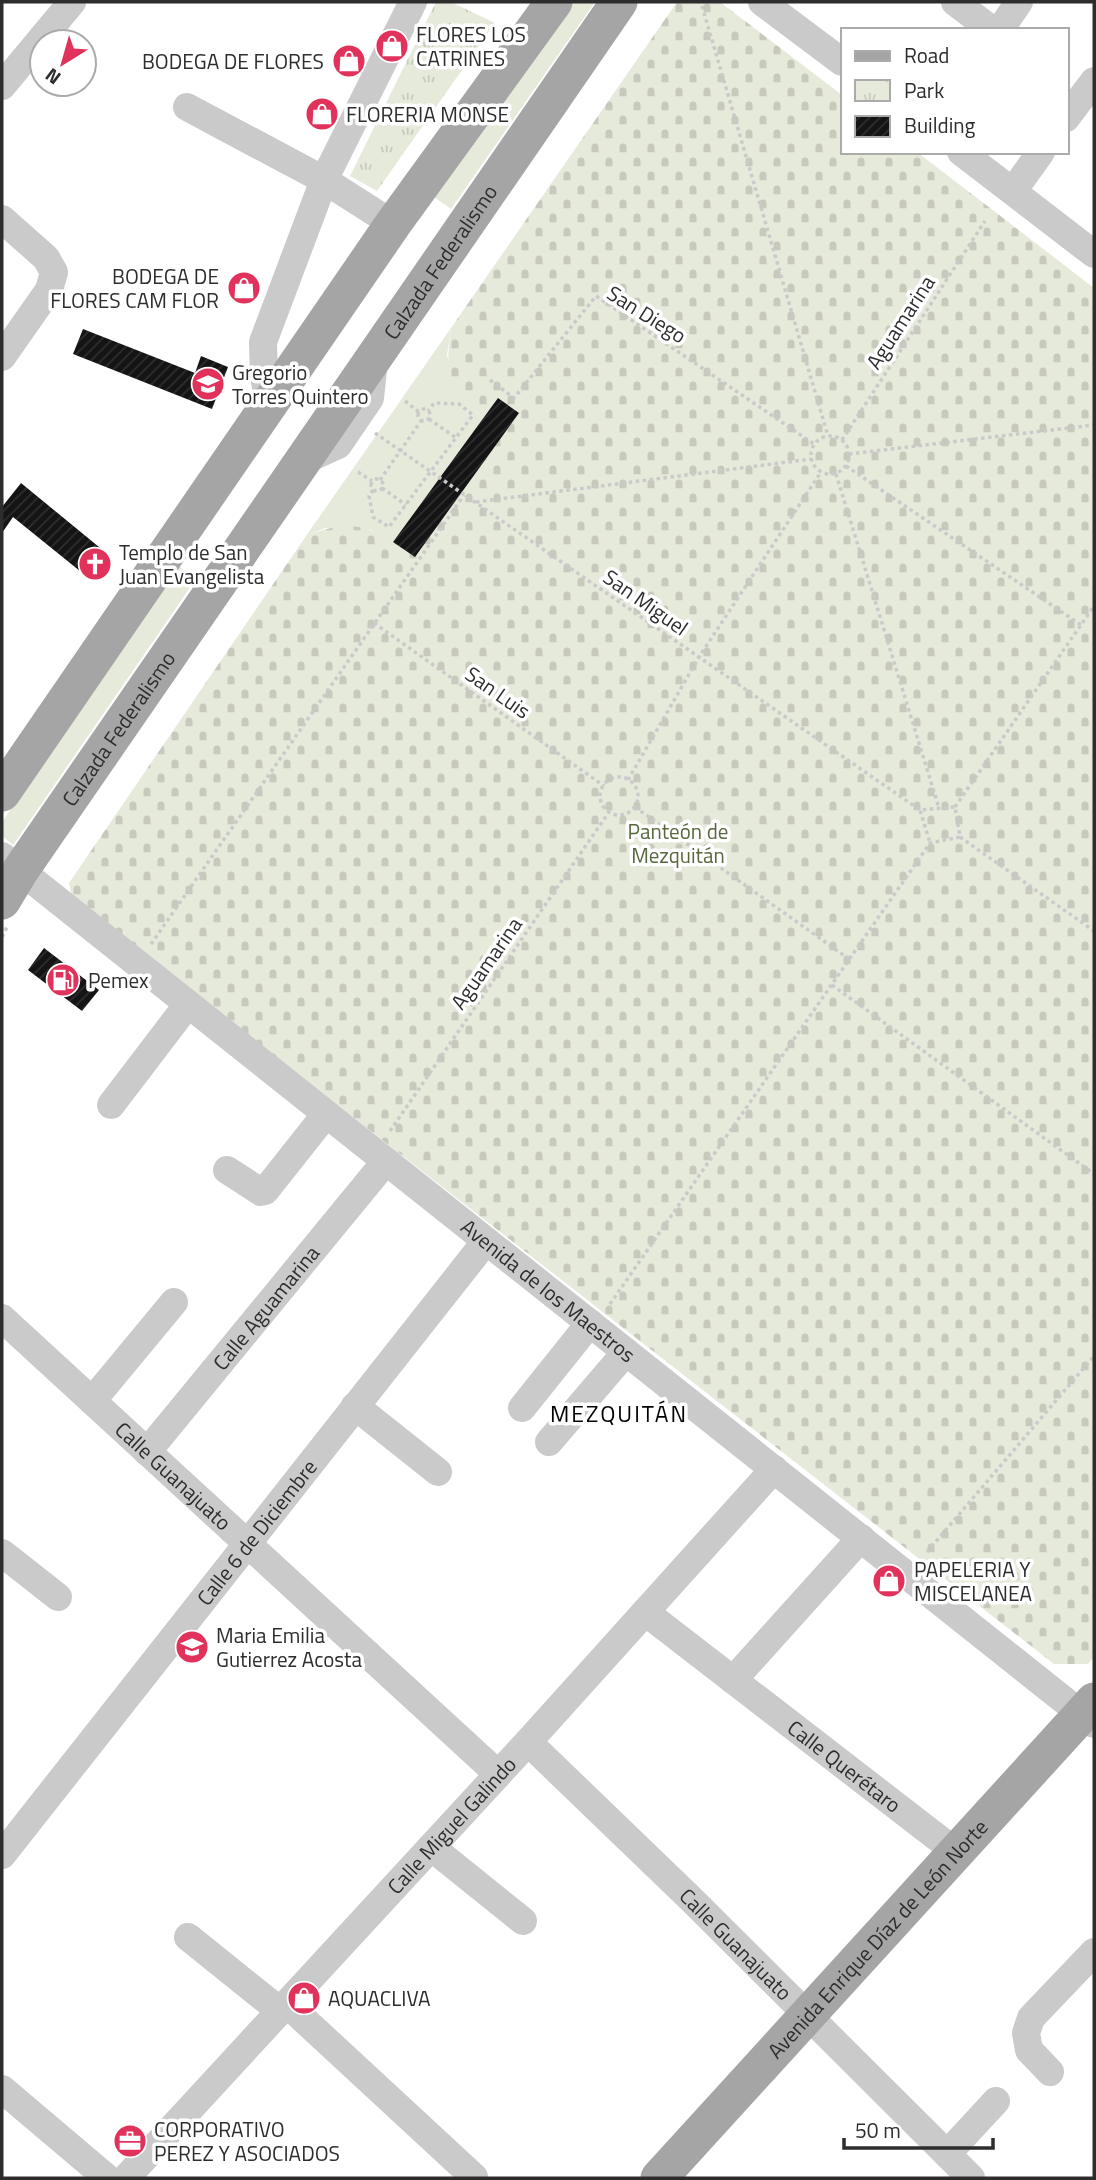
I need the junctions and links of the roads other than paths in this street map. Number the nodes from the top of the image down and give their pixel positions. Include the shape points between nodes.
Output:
1 (72, 2) edge
2 (413, 2) edge
3 (554, 2) edge
4 (619, 2) edge
5 (762, 2) edge
6 (955, 2) edge
7 (1019, 2) edge
8 (989, 28) edge
9 (1001, 28) edge
10 (841, 61) edge
11 (2, 86) edge
12 (187, 107) dead end
13 (964, 154) edge
14 (1040, 154) edge
15 (324, 180) junction
16 (1013, 191) junction
17 (2, 219) edge
18 (393, 224) junction
19 (1094, 254) edge
20 (375, 356) junction
21 (2, 357) edge
22 (270, 404) junction
23 (303, 461) junction
24 (2, 793) edge
25 (8, 876) edge
26 (188, 1004) junction
27 (111, 1105) dead end
28 (326, 1114) junction
29 (386, 1161) junction
30 (227, 1170) dead end
31 (486, 1241) junction
32 (174, 1302) dead end
33 (2, 1318) edge
34 (590, 1323) junction
35 (626, 1352) junction
36 (92, 1401) junction
37 (355, 1406) junction
38 (522, 1408) dead end
39 (549, 1442) dead end
40 (147, 1452) junction
41 (774, 1469) junction
42 (438, 1472) dead end
43 (861, 1538) junction
44 (247, 1544) junction
45 (2, 1553) edge
46 (58, 1597) dead end
47 (645, 1612) junction
48 (733, 1680) junction
49 (1090, 1713) edge
50 (528, 1742) junction
51 (498, 1774) junction
52 (430, 1847) junction
53 (956, 1852) junction
54 (2, 1854) edge
55 (523, 1921) dead end
56 (188, 1937) dead end
57 (1094, 1952) edge
58 (283, 2008) junction
59 (808, 2015) junction
60 (1050, 2072) dead end
61 (2, 2089) edge
62 (996, 2101) dead end
63 (947, 2154) junction
64 (474, 2177) edge
65 (662, 2177) edge
66 (107, 2178) edge
67 (126, 2178) edge
68 (971, 2178) edge

1 - 11 street
2 - 15 street
3 - 18 main road
4 - 20 main road, Calzada Federalismo
5 - 10 street
6 - 8 street
7 - 9 street
12 - 15 street
13 - 16 street
14 - 16 street
15 - 18 street
15 - 22 street via 262,342
16 - 19 street
17 - 21 street via 46,258 54,272 49,290
18 - 22 main road
20 - 23 main road, Calzada Federalismo
20 - 23 street via 370,398 338,445
22 - 24 main road
23 - 25 main road, Calzada Federalismo
25 - 26 street, Avenida de los Maestros
26 - 27 street
26 - 28 street, Avenida de los Maestros
28 - 29 street, Avenida de los Maestros
28 - 30 street via 265,1191
29 - 31 street, Avenida de los Maestros
29 - 40 street, Calle Aguamarina
31 - 34 street, Avenida de los Maestros
31 - 37 street, Calle 6 de Diciembre
32 - 36 street
33 - 36 street, Calle Guanajuato
34 - 35 street, Avenida de los Maestros
34 - 38 street
35 - 39 street
35 - 41 street, Avenida de los Maestros
36 - 40 street, Calle Guanajuato
37 - 42 street
37 - 44 street, Calle 6 de Diciembre
40 - 44 street, Calle Guanajuato
41 - 43 street, Avenida de los Maestros
41 - 47 street, Calle Miguel Galindo
43 - 48 street
43 - 49 street, Avenida de los Maestros
44 - 51 street, Calle Guanajuato
44 - 54 street, Calle 6 de Diciembre
45 - 46 street
47 - 48 street, Calle Querétaro
47 - 50 street, Calle Miguel Galindo
48 - 53 street, Calle Querétaro
49 - 53 main road, Avenida Enrique Díaz de León Norte
50 - 51 street, Calle Miguel Galindo
50 - 59 street, Calle Guanajuato
51 - 52 street, Calle Miguel Galindo
52 - 55 street
52 - 58 street, Calle Miguel Galindo
53 - 59 main road, Avenida Enrique Díaz de León Norte
56 - 58 street
57 - 60 street via 1031,2018 1026,2033 1029,2050
58 - 64 street
58 - 67 street, Calle Miguel Galindo
59 - 63 street, Calle Guanajuato
59 - 65 main road, Avenida Enrique Díaz de León Norte
61 - 66 street
62 - 63 street
63 - 68 street, Calle Guanajuato

